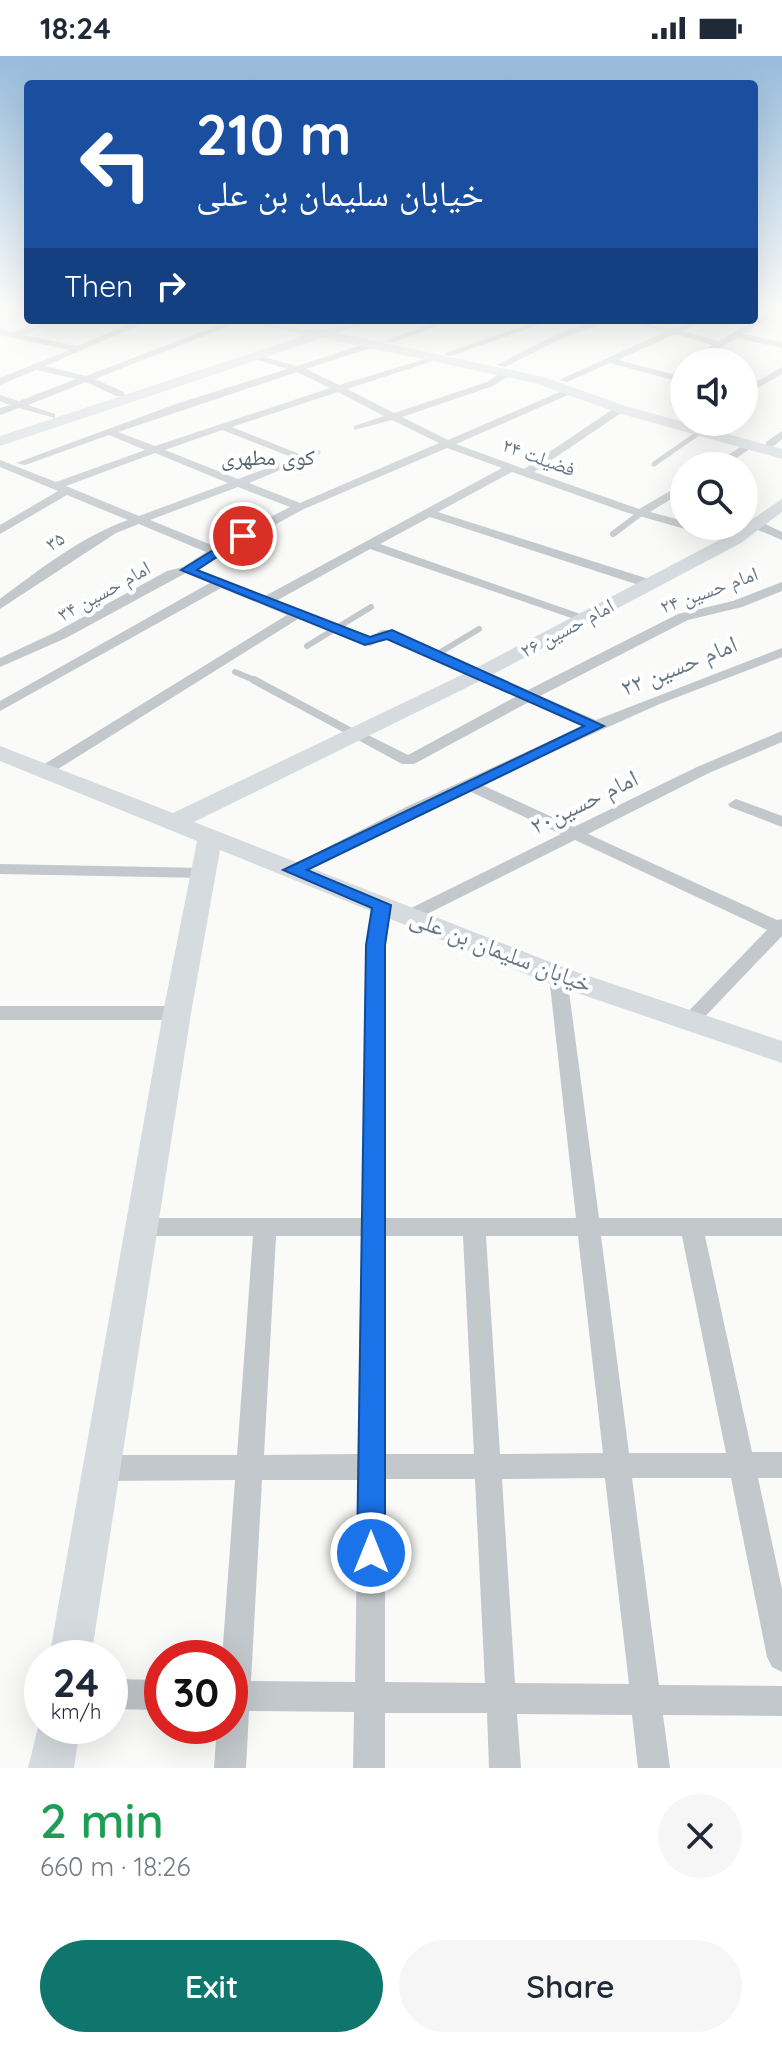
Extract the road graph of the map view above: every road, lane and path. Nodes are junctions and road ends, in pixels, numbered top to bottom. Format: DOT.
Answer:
graph roads {
  1 [pos="64,388"];
  2 [pos="107,388"];
  3 [pos="146,388"];
  4 [pos="150,388"];
  5 [pos="236,388"];
  6 [pos="337,388"];
  7 [pos="348,388"];
  8 [pos="478,388"];
  9 [pos="562,388"];
  10 [pos="574,388"];
  11 [pos="577,388"];
  12 [pos="341,390"];
  13 [pos="120,394"];
  14 [pos="0,398"];
  15 [pos="20,405"];
  16 [pos="620,409"];
  17 [pos="0,412"];
  18 [pos="392,415"];
  19 [pos="51,416"];
  20 [pos="670,417"];
  21 [pos="670,420"];
  22 [pos="223,427"];
  23 [pos="358,428"];
  24 [pos="110,432"];
  25 [pos="0,433"];
  26 [pos="683,436"];
  27 [pos="723,436"];
  28 [pos="741,436"];
  29 [pos="0,441"];
  30 [pos="451,444"];
  31 [pos="779,445"];
  32 [pos="749,446"];
  33 [pos="157,449"];
  34 [pos="318,452"];
  35 [pos="739,452"];
  36 [pos="304,458"];
  37 [pos="654,464"];
  38 [pos="8,466"];
  39 [pos="511,468"];
  40 [pos="525,473"];
  41 [pos="237,482"];
  42 [pos="61,488"];
  43 [pos="670,495"];
  44 [pos="782,504"];
  45 [pos="300,507"];
  46 [pos="429,513"];
  47 [pos="641,513"];
  48 [pos="137,519"];
  49 [pos="670,521"];
  50 [pos="758,522"];
  51 [pos="758,525"];
  52 [pos="0,530"];
  53 [pos="613,534"];
  54 [pos="782,536"];
  55 [pos="733,540"];
  56 [pos="370,545"];
  57 [pos="215,551"];
  58 [pos="187,570"];
  59 [pos="220,583"];
  60 [pos="650,584"];
  61 [pos="782,586"];
  62 [pos="266,601"];
  63 [pos="1,604"];
  64 [pos="371,607"];
  65 [pos="297,614"];
  66 [pos="585,618"];
  67 [pos="332,628"];
  68 [pos="479,629"];
  69 [pos="307,646"];
  70 [pos="782,652"];
  71 [pos="434,656"];
  72 [pos="0,663"];
  73 [pos="235,672"];
  74 [pos="477,675"];
  75 [pos="528,696"];
  76 [pos="0,707"];
  77 [pos="596,726"];
  78 [pos="355,734"];
  79 [pos="782,736"];
  80 [pos="0,753"];
  81 [pos="44,771"];
  82 [pos="467,784"];
  83 [pos="736,804"];
  84 [pos="782,822"];
  85 [pos="172,823"];
  86 [pos="575,834"];
  87 [pos="210,839"];
  88 [pos="0,869"];
  89 [pos="292,870"];
  90 [pos="204,873"];
  91 [pos="382,905"];
  92 [pos="409,916"];
  93 [pos="781,928"];
  94 [pos="558,976"];
  95 [pos="0,1013"];
  96 [pos="177,1013"];
  97 [pos="689,1021"];
  98 [pos="782,1052"];
  99 [pos="141,1227"];
  100 [pos="265,1227"];
  101 [pos="373,1227"];
  102 [pos="474,1227"];
  103 [pos="588,1227"];
  104 [pos="692,1227"];
  105 [pos="782,1227"];
  106 [pos="742,1465"];
  107 [pos="782,1465"];
  108 [pos="487,1466"];
  109 [pos="617,1466"];
  110 [pos="249,1467"];
  111 [pos="371,1467"];
  112 [pos="101,1468"];
  113 [pos="73,1640"];
  114 [pos="236,1640"];
  115 [pos="782,1657"];
  116 [pos="248,1696"];
  117 [pos="370,1697"];
  118 [pos="501,1698"];
  119 [pos="645,1700"];
  120 [pos="782,1701"];
  121 [pos="55,1744"];
  122 [pos="231,1744"];
  123 [pos="51,1768"];
  124 [pos="230,1768"];
  125 [pos="369,1768"];
  126 [pos="505,1768"];
  127 [pos="654,1768"];
  1 -- 15 [label="street"];
  2 -- 13 [label="street"];
  3 -- 13 [label="street"];
  4 -- 29 [label="street"];
  5 -- 24 [label="street"];
  6 -- 12 [label="street, فضیلت ۲۴"];
  7 -- 12 [label="street"];
  8 -- 18 [label="street"];
  9 -- 30 [label="street, امام حسین ۳۴"];
  10 -- 16 [label="street"];
  11 -- 20 [label="street"];
  12 -- 18 [label="street, فضیلت ۲۴"];
  12 -- 22 [label="street"];
  13 -- 19 [label="street"];
  14 -- 15 [label="street"];
  15 -- 17 [label="street"];
  15 -- 19 [label="street"];
  16 -- 21 [label="street"];
  16 -- 40 [label="street"];
  18 -- 23 [label="street"];
  18 -- 30 [label="street, فضیلت ۲۴"];
  19 -- 25 [label="street"];
  22 -- 33 [label="street"];
  22 -- 36 [label="street"];
  24 -- 33 [label="street"];
  24 -- 38 [label="street"];
  26 -- 37 [label="lane"];
  27 -- 32 [label="street"];
  28 -- 31 [label="street"];
  30 -- 39 [label="street, فضیلت ۲۴"];
  30 -- 45 [label="street, امام حسین ۳۴"];
  31 -- 32 [label="street"];
  32 -- 35 [label="street"];
  33 -- 41 [label="street"];
  33 -- 42 [label="street"];
  34 -- 36 [label="lane"];
  36 -- 41 [label="street, ۳۵"];
  38 -- 42 [label="street"];
  39 -- 40 [label="street, فضیلت ۲۴"];
  39 -- 46 [label="street"];
  40 -- 47 [label="street, فضیلت ۲۴"];
  41 -- 45 [label="street"];
  41 -- 48 [label="street, ۳۵"];
  42 -- 48 [label="street"];
  42 -- 52 [label="street"];
  43 -- 47 [label="street"];
  44 -- 50 [label="street, امام حسین ۲۶"];
  45 -- 57 [label="street, امام حسین ۳۴"];
  46 -- 56 [label="street"];
  46 -- 60 [label="street"];
  47 -- 49 [label="street, فضیلت ۲۴"];
  47 -- 53 [label="lane"];
  48 -- 57 [label="street"];
  48 -- 63 [label="street, ۳۵"];
  51 -- 54 [label="street"];
  55 -- 60 [label="street, امام حسین ۲۶"];
  56 -- 62 [label="street"];
  56 -- 66 [label="street"];
  57 -- 58 [label="street, امام حسین ۳۴"];
  58 -- 59 [label="street"];
  58 -- 72 [label="street, امام حسین ۳۴"];
  59 -- 62 [label="street"];
  59 -- 76 [label="street"];
  60 -- 66 [label="street, امام حسین ۲۶"];
  61 -- 75 [label="street, امام حسین ۲۴"];
  62 -- 65 [label="street"];
  64 -- 67 [label="lane"];
  65 -- 67 [label="street"];
  65 -- 81 [label="street"];
  66 -- 74 [label="street, امام حسین ۲۶"];
  67 -- 69 [label="lane"];
  67 -- 71 [label="street"];
  68 -- 71 [label="lane"];
  70 -- 77 [label="street, امام حسین ۲۲"];
  71 -- 74 [label="street"];
  73 -- 78 [label="lane"];
  74 -- 75 [label="street"];
  74 -- 78 [label="street, امام حسین ۲۶"];
  75 -- 77 [label="street"];
  75 -- 78 [label="street, امام حسین ۲۴"];
  77 -- 82 [label="street, امام حسین ۲۲"];
  78 -- 85 [label="street, امام حسین ۲۶"];
  79 -- 86 [label="street, امام حسین۲۰"];
  80 -- 81 [label="street, خیابان سلیمان بن علی"];
  81 -- 85 [label="street, خیابان سلیمان بن علی"];
  82 -- 86 [label="street"];
  82 -- 89 [label="street, امام حسین ۲۲"];
  83 -- 84 [label="street"];
  85 -- 87 [label="street, خیابان سلیمان بن علی"];
  86 -- 92 [label="street, امام حسین۲۰"];
  86 -- 93 [label="street"];
  87 -- 89 [label="street, خیابان سلیمان بن علی"];
  87 -- 90 [label="street"];
  88 -- 90 [label="street"];
  89 -- 91 [label="street, خیابان سلیمان بن علی"];
  90 -- 96 [label="street"];
  91 -- 92 [label="street, خیابان سلیمان بن علی"];
  91 -- 101 [label="street"];
  92 -- 94 [label="street, خیابان سلیمان بن علی"];
  93 -- 97 [label="street"];
  94 -- 97 [label="street, خیابان سلیمان بن علی"];
  94 -- 103 [label="street"];
  95 -- 96 [label="street"];
  96 -- 99 [label="street"];
  97 -- 98 [label="street, خیابان سلیمان بن علی"];
  99 -- 100 [label="street"];
  99 -- 112 [label="street"];
  100 -- 101 [label="street"];
  100 -- 110 [label="street"];
  101 -- 102 [label="street"];
  101 -- 111 [label="street"];
  102 -- 103 [label="street"];
  102 -- 108 [label="street"];
  103 -- 104 [label="street"];
  103 -- 109 [label="street"];
  104 -- 105 [label="street"];
  104 -- 106 [label="street"];
  106 -- 107 [label="street"];
  106 -- 109 [label="street"];
  106 -- 115 [label="street"];
  108 -- 109 [label="street"];
  108 -- 111 [label="street"];
  108 -- 118 [label="street"];
  109 -- 119 [label="street"];
  110 -- 111 [label="street"];
  110 -- 112 [label="street"];
  110 -- 114 [label="street"];
  111 -- 117 [label="street"];
  112 -- 113 [label="street"];
  116 -- 117 [label="street"];
  117 -- 118 [label="street"];
  117 -- 125 [label="street"];
  118 -- 119 [label="street"];
  118 -- 126 [label="street"];
  119 -- 120 [label="street"];
  119 -- 127 [label="street"];
  121 -- 123 [label="street"];
  122 -- 124 [label="street"];
}
